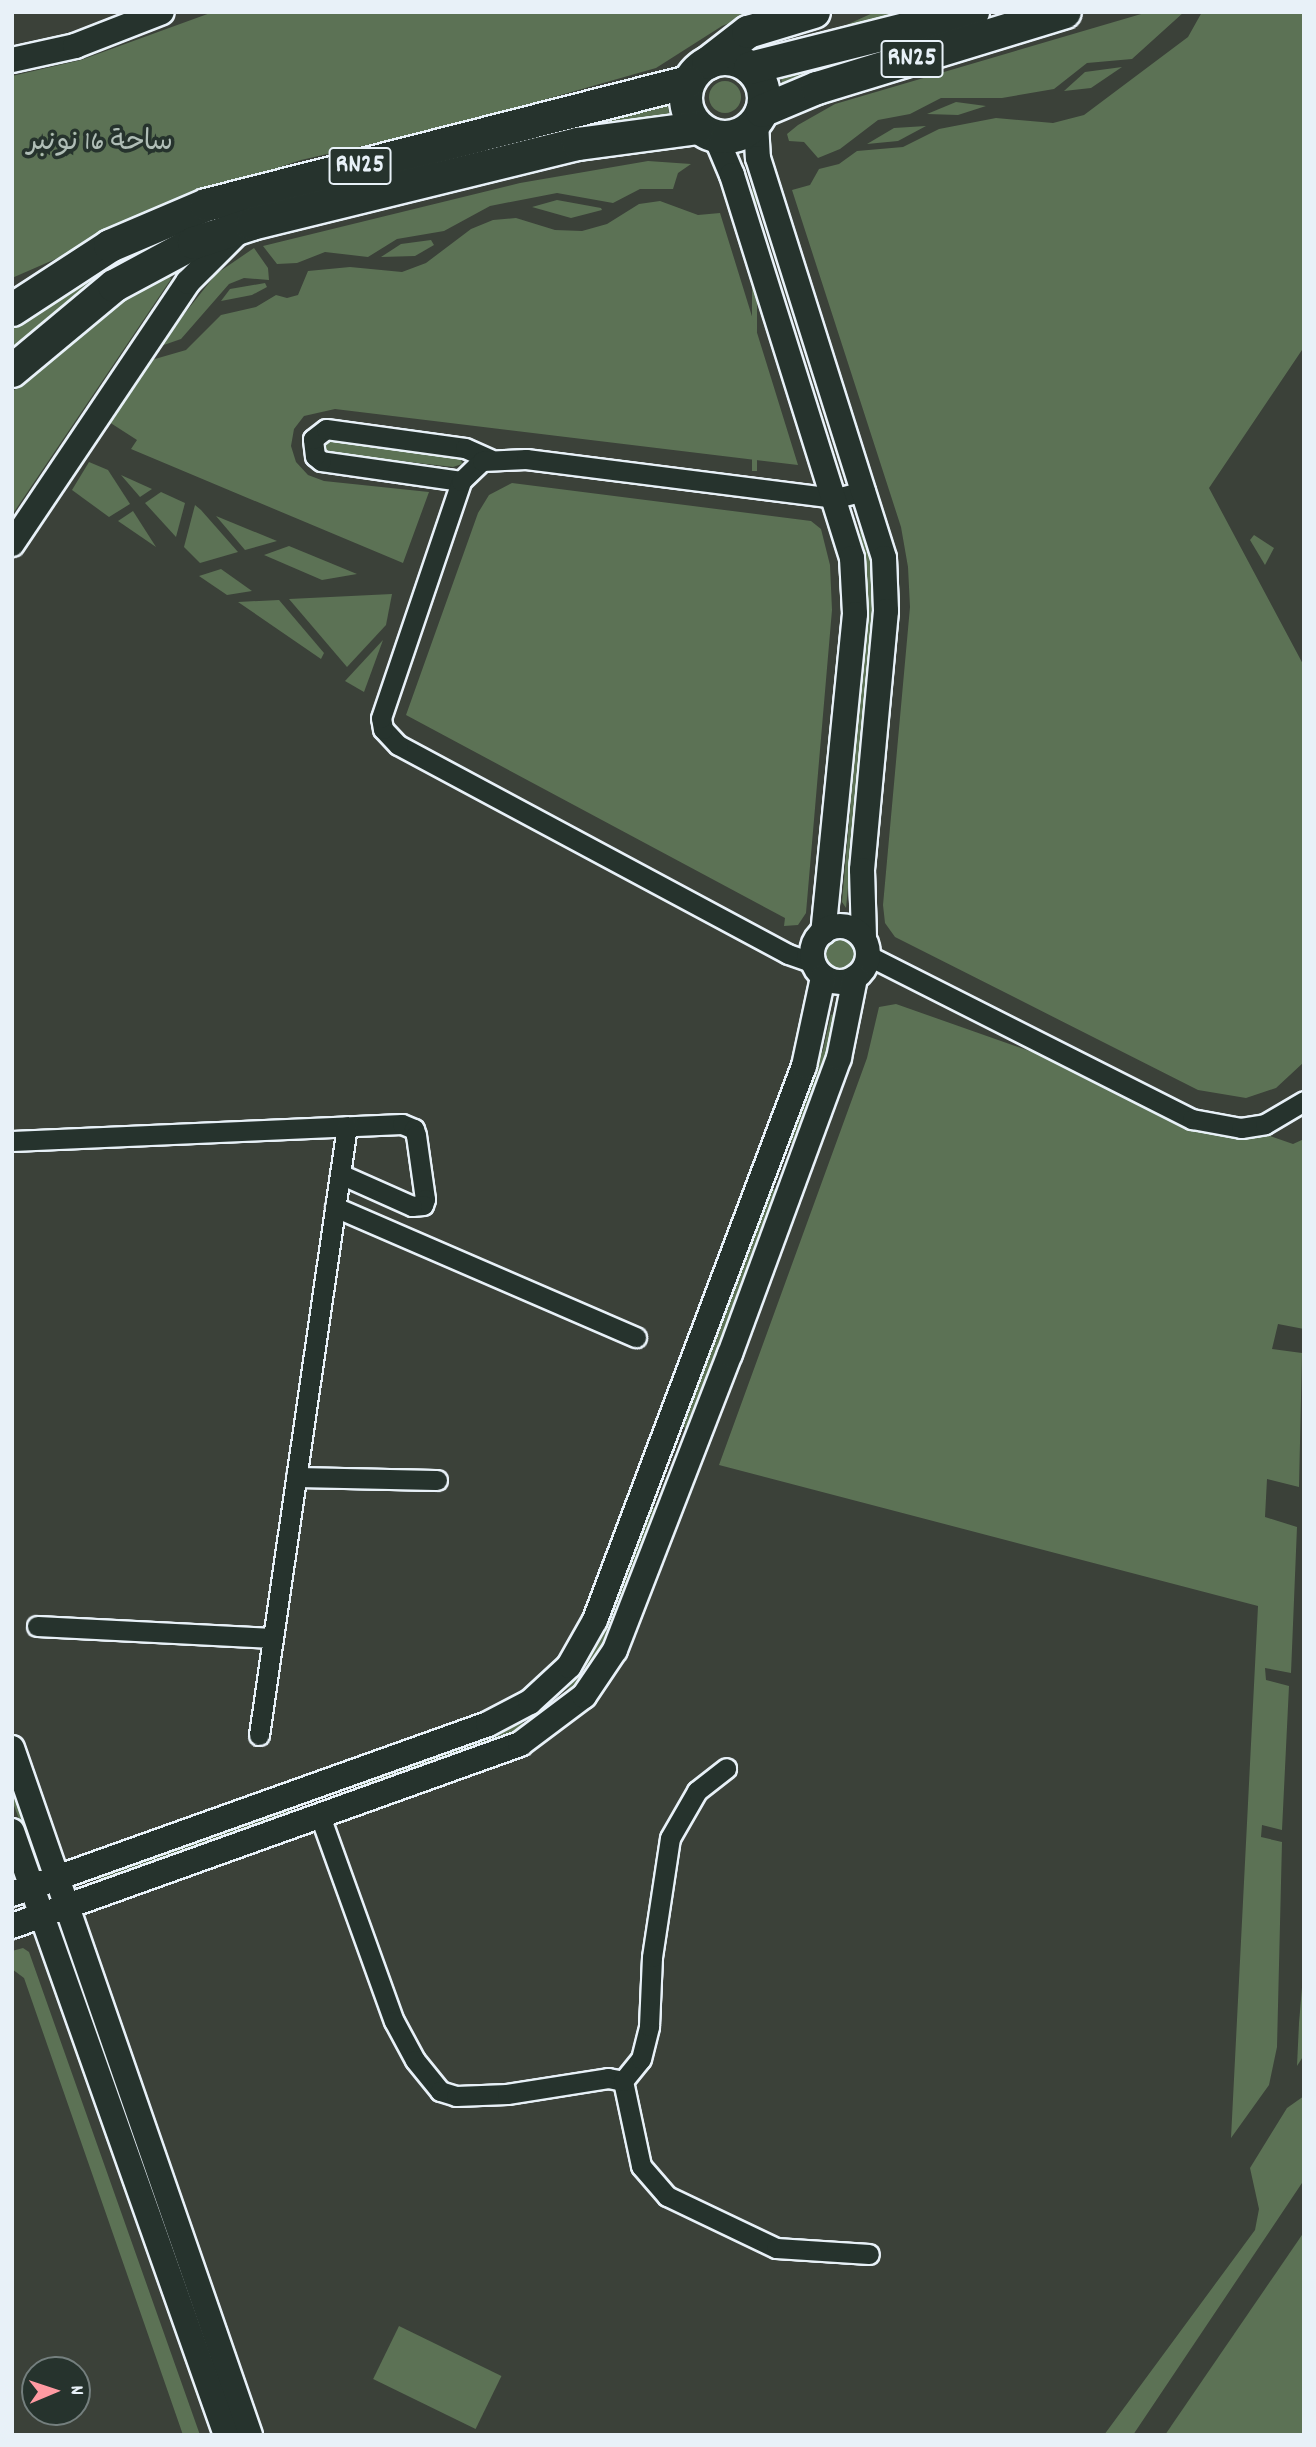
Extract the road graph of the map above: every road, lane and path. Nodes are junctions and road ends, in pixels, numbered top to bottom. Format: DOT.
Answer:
graph roads {
  1 [pos="127,12"];
  2 [pos="162,12"];
  3 [pos="814,12"];
  4 [pos="973,12"];
  5 [pos="1065,12"];
  6 [pos="12,46"];
  7 [pos="12,60"];
  8 [pos="750,68"];
  9 [pos="699,72"];
  10 [pos="759,117"];
  11 [pos="707,132"];
  12 [pos="252,224"];
  13 [pos="47,288"];
  14 [pos="12,296"];
  15 [pos="12,310"];
  16 [pos="12,371"];
  17 [pos="490,459"];
  18 [pos="461,481"];
  19 [pos="865,491"];
  20 [pos="836,498"];
  21 [pos="12,544"];
  22 [pos="823,932"];
  23 [pos="866,947"];
  24 [pos="818,970"];
  25 [pos="855,978"];
  26 [pos="1304,1101"];
  27 [pos="346,1126"];
  28 [pos="12,1141"];
  29 [pos="767,1163"];
  30 [pos="340,1174"];
  31 [pos="796,1174"];
  32 [pos="335,1207"];
  33 [pos="636,1337"];
  34 [pos="654,1463"];
  35 [pos="684,1475"];
  36 [pos="296,1477"];
  37 [pos="437,1480"];
  38 [pos="37,1626"];
  39 [pos="273,1638"];
  40 [pos="530,1702"];
  41 [pos="550,1726"];
  42 [pos="259,1735"];
  43 [pos="12,1748"];
  44 [pos="726,1768"];
  45 [pos="320,1816"];
  46 [pos="12,1831"];
  47 [pos="59,1878"];
  48 [pos="22,1891"];
  49 [pos="68,1906"];
  50 [pos="42,1916"];
  51 [pos="12,1926"];
  52 [pos="624,2081"];
  53 [pos="869,2254"];
  54 [pos="226,2435"];
  55 [pos="250,2435"];
  1 -- 6 [label="street"];
  2 -- 7 [label="street"];
  3 -- 9 [label="highway"];
  4 -- 8 [label="highway, RN25"];
  5 -- 10 [label="highway, RN25"];
  8 -- 9 [label="highway, RN25"];
  8 -- 10 [label="highway"];
  9 -- 11 [label="highway"];
  9 -- 13 [label="highway, RN25"];
  10 -- 11 [label="highway, RN25"];
  10 -- 19 [label="street"];
  11 -- 12 [label="highway, RN25"];
  11 -- 20 [label="street"];
  12 -- 16 [label="highway, RN25"];
  12 -- 21 [label="street"];
  13 -- 14 [label="highway, RN25"];
  13 -- 15 [label="highway, RN25"];
  17 -- 18 [label="street"];
  17 -- 18 [label="street"];
  17 -- 20 [label="street"];
  18 -- 24 [label="street"];
  19 -- 20 [label="street"];
  19 -- 23 [label="street"];
  20 -- 22 [label="street"];
  22 -- 23 [label="street"];
  22 -- 24 [label="street"];
  23 -- 25 [label="street"];
  23 -- 26 [label="street"];
  24 -- 25 [label="street"];
  24 -- 29 [label="street"];
  25 -- 31 [label="street"];
  27 -- 28 [label="street"];
  27 -- 30 [label="street"];
  27 -- 30 [label="street"];
  29 -- 31 [label="street"];
  29 -- 34 [label="street"];
  30 -- 32 [label="street"];
  31 -- 35 [label="street"];
  32 -- 33 [label="street"];
  32 -- 36 [label="street"];
  34 -- 35 [label="street"];
  34 -- 40 [label="street"];
  35 -- 41 [label="street"];
  36 -- 37 [label="street"];
  36 -- 39 [label="street"];
  38 -- 39 [label="street"];
  39 -- 42 [label="street"];
  40 -- 41 [label="street"];
  40 -- 47 [label="street"];
  41 -- 45 [label="street"];
  43 -- 47 [label="street"];
  44 -- 52 [label="street"];
  45 -- 49 [label="street"];
  45 -- 52 [label="street"];
  46 -- 48 [label="street"];
  47 -- 48 [label="street"];
  47 -- 49 [label="street"];
  48 -- 50 [label="street"];
  49 -- 50 [label="street"];
  49 -- 55 [label="street"];
  50 -- 51 [label="street"];
  50 -- 54 [label="street"];
  52 -- 53 [label="street"];
}
